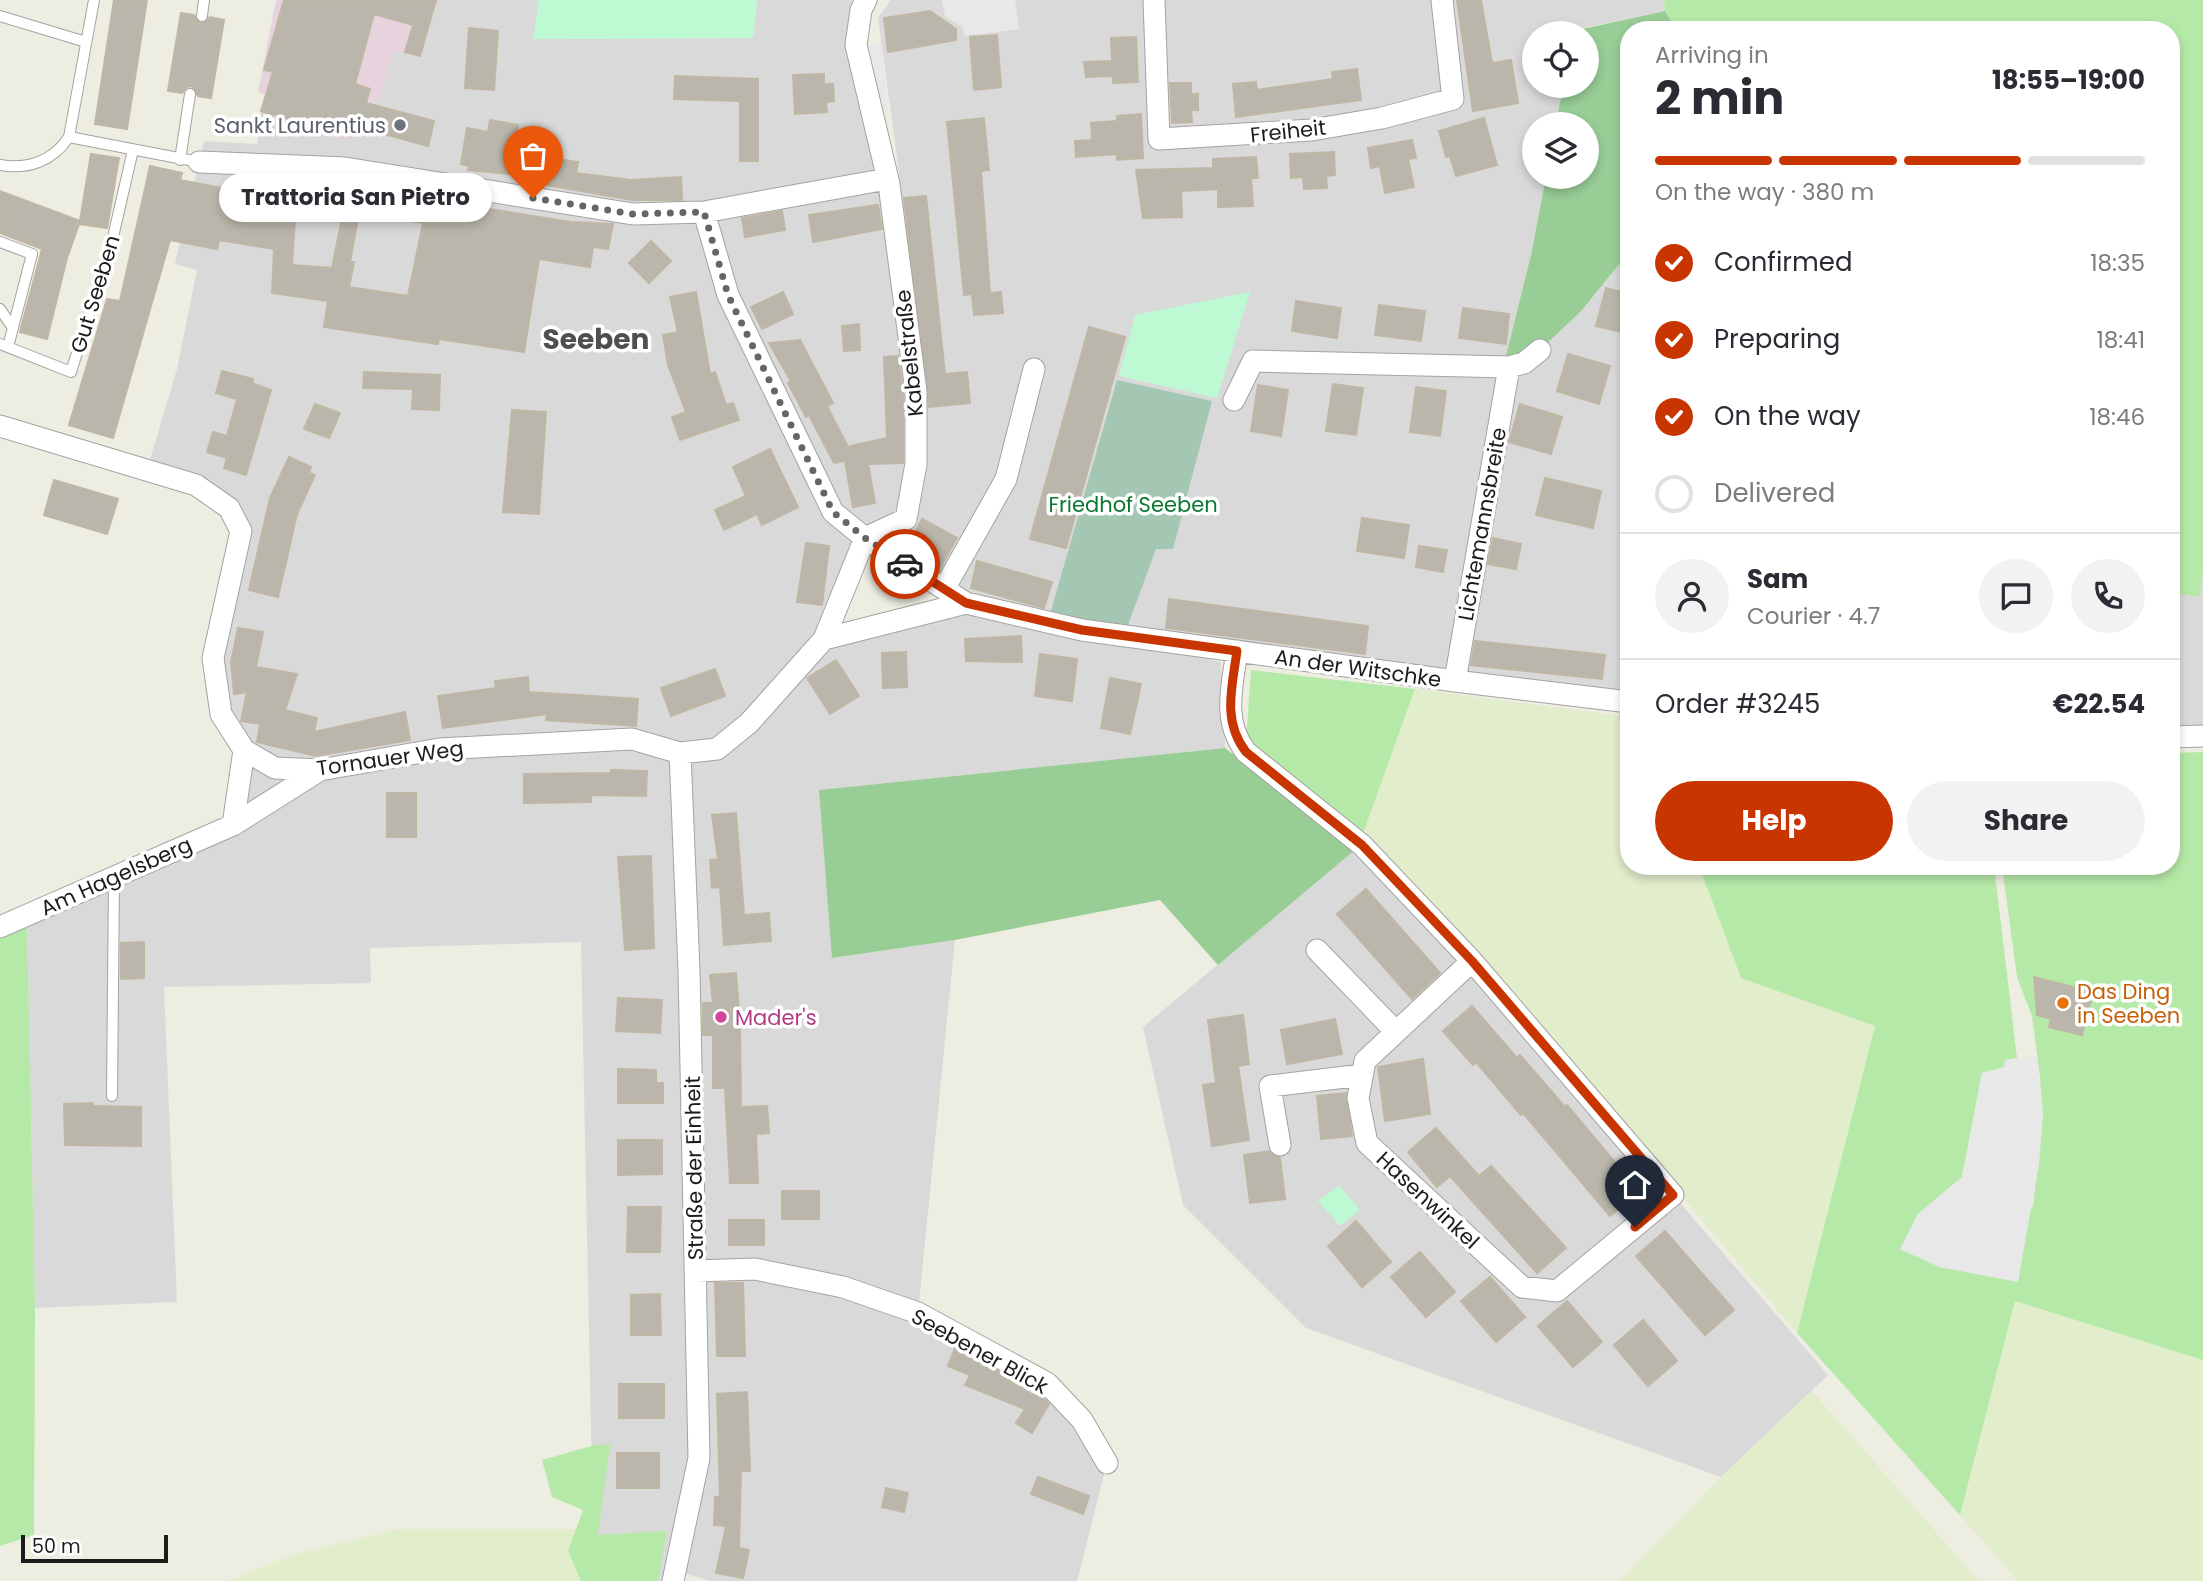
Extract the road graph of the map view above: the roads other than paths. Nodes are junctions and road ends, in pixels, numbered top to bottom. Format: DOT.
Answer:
graph roads {
  1 [pos="94,0"];
  2 [pos="204,0"];
  3 [pos="866,0"];
  4 [pos="1154,0"];
  5 [pos="1442,0"];
  6 [pos="0,16"];
  7 [pos="202,16"];
  8 [pos="86,42"];
  9 [pos="190,94"];
  10 [pos="69,137"];
  11 [pos="133,149"];
  12 [pos="190,161"];
  13 [pos="0,165"];
  14 [pos="888,182"];
  15 [pos="704,212"];
  16 [pos="0,242"];
  17 [pos="0,309"];
  18 [pos="13,328"];
  19 [pos="4,345"];
  20 [pos="1540,350"];
  21 [pos="1509,367"];
  22 [pos="1034,369"];
  23 [pos="1234,400"];
  24 [pos="0,426"];
  25 [pos="865,538"];
  26 [pos="944,589"];
  27 [pos="966,603"];
  28 [pos="824,639"];
  29 [pos="1237,651"];
  30 [pos="1455,681"];
  31 [pos="1620,701"];
  32 [pos="2203,736"];
  33 [pos="2180,737"];
  34 [pos="244,750"];
  35 [pos="680,753"];
  36 [pos="320,770"];
  37 [pos="233,825"];
  38 [pos="114,877"];
  39 [pos="0,927"];
  40 [pos="1317,950"];
  41 [pos="1472,961"];
  42 [pos="1395,1032"];
  43 [pos="1362,1075"];
  44 [pos="113,1096"];
  45 [pos="1280,1144"];
  46 [pos="696,1270"];
  47 [pos="1107,1464"];
  48 [pos="674,1581"];
  1 -- 8 [label="lane"];
  2 -- 7 [label="lane"];
  3 -- 14 [label="street"];
  4 -- 5 [label="street, Freiheit"];
  6 -- 8 [label="lane"];
  8 -- 10 [label="lane"];
  9 -- 12 [label="lane"];
  10 -- 11 [label="lane"];
  10 -- 13 [label="lane"];
  11 -- 12 [label="lane"];
  11 -- 19 [label="lane, Gut Seeben"];
  12 -- 15 [label="street"];
  14 -- 15 [label="street"];
  14 -- 25 [label="street, Kabelstraße"];
  15 -- 25 [label="street"];
  16 -- 18 [label="lane, Gut Seeben"];
  17 -- 18 [label="lane"];
  18 -- 19 [label="lane, Gut Seeben"];
  20 -- 21 [label="street"];
  21 -- 23 [label="street"];
  21 -- 30 [label="street, Lichtemannsbreite"];
  22 -- 26 [label="street"];
  24 -- 34 [label="street, Tornauer Weg"];
  25 -- 26 [label="street"];
  25 -- 28 [label="street"];
  26 -- 27 [label="street"];
  27 -- 28 [label="street"];
  27 -- 29 [label="street, An der Witschke"];
  28 -- 35 [label="street, Tornauer Weg"];
  29 -- 30 [label="street, An der Witschke"];
  29 -- 41 [label="street"];
  30 -- 31 [label="street, An der Witschke"];
  32 -- 33 [label="street"];
  34 -- 36 [label="street, Tornauer Weg"];
  34 -- 37 [label="street"];
  35 -- 36 [label="street, Tornauer Weg"];
  35 -- 46 [label="street, Straße der Einheit"];
  36 -- 37 [label="street, Am Hagelsberg"];
  37 -- 38 [label="street, Am Hagelsberg"];
  38 -- 39 [label="street, Am Hagelsberg"];
  38 -- 44 [label="lane"];
  40 -- 42 [label="street"];
  41 -- 42 [label="street, Hasenwinkel"];
  41 -- 43 [label="street, Hasenwinkel"];
  42 -- 43 [label="street, Hasenwinkel"];
  43 -- 45 [label="street"];
  46 -- 47 [label="street, Seebener Blick"];
  46 -- 48 [label="street, Straße der Einheit"];
}
